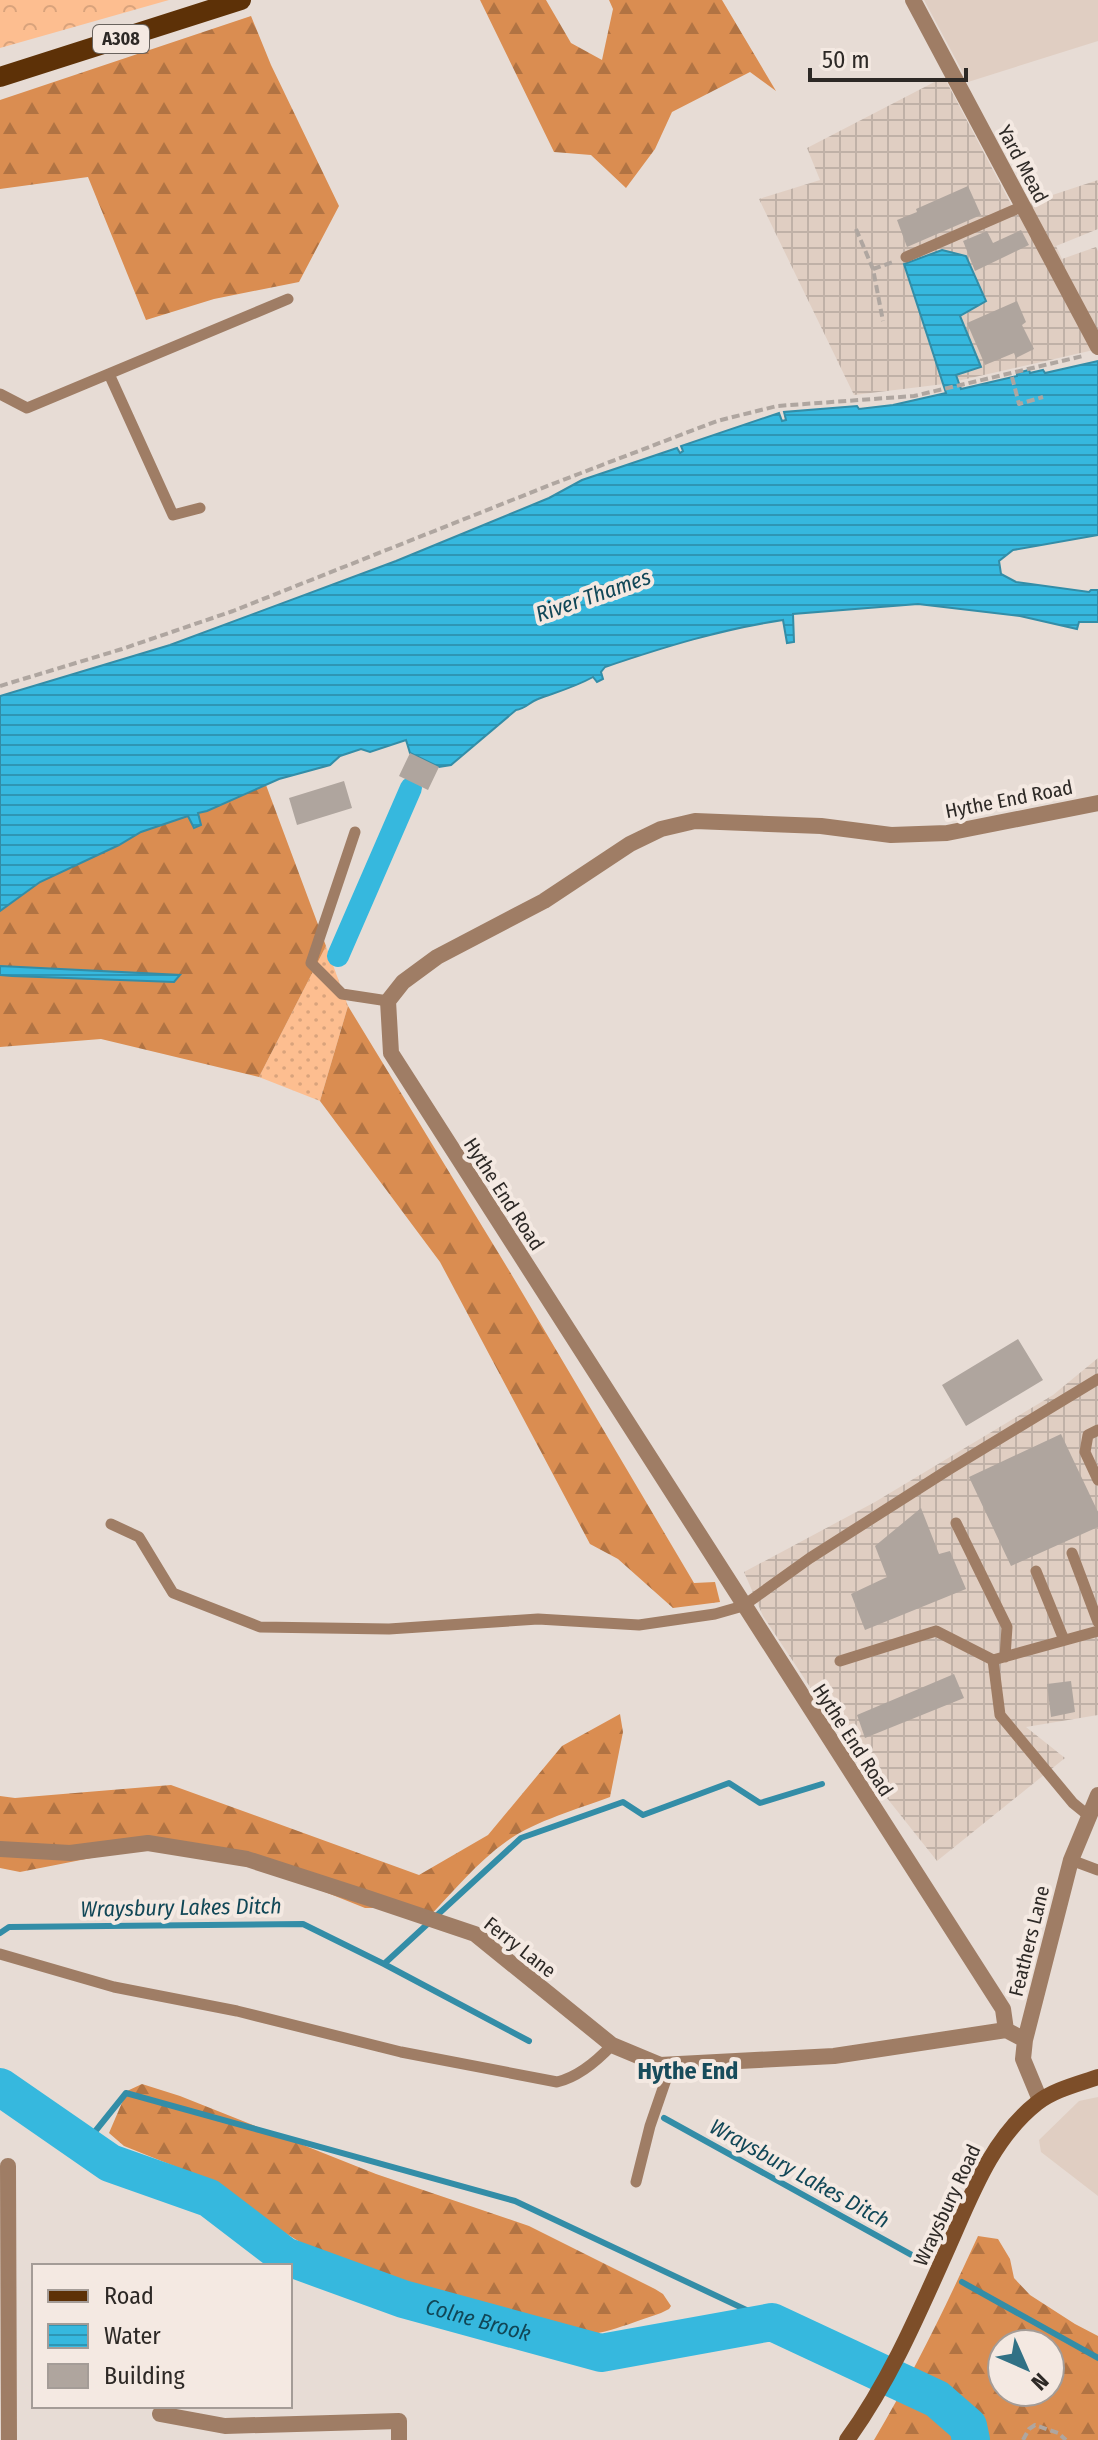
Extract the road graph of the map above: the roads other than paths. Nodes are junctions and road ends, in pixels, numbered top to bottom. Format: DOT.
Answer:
graph roads {
  1 [pos="241,0"];
  2 [pos="913,0"];
  3 [pos="0,77"];
  4 [pos="1023,206"];
  5 [pos="906,257"];
  6 [pos="288,299"];
  7 [pos="1098,347"];
  8 [pos="109,374"];
  9 [pos="0,394"];
  10 [pos="200,508"];
  11 [pos="1098,803"];
  12 [pos="355,832"];
  13 [pos="388,1001"];
  14 [pos="1098,1379"];
  15 [pos="1098,1430"];
  16 [pos="1098,1480"];
  17 [pos="956,1523"];
  18 [pos="111,1524"];
  19 [pos="1072,1553"];
  20 [pos="1036,1571"];
  21 [pos="743,1606"];
  22 [pos="1098,1622"];
  23 [pos="1098,1631"];
  24 [pos="1064,1640"];
  25 [pos="999,1658"];
  26 [pos="840,1661"];
  27 [pos="1098,1795"];
  28 [pos="1089,1816"];
  29 [pos="0,1849"];
  30 [pos="1071,1860"];
  31 [pos="1098,1870"];
  32 [pos="0,1954"];
  33 [pos="1006,2030"];
  34 [pos="1025,2040"];
  35 [pos="612,2045"];
  36 [pos="671,2065"];
  37 [pos="1098,2077"];
  38 [pos="1040,2100"];
  39 [pos="8,2166"];
  40 [pos="636,2182"];
  41 [pos="160,2414"];
  42 [pos="9,2440"];
  43 [pos="399,2440"];
  44 [pos="847,2440"];
  1 -- 3 [label="main road, A308"];
  2 -- 4 [label="street, Yard Mead"];
  4 -- 5 [label="lane"];
  4 -- 7 [label="street, Yard Mead"];
  6 -- 8 [label="lane"];
  8 -- 9 [label="lane"];
  8 -- 10 [label="lane"];
  11 -- 13 [label="street, Hythe End Road"];
  12 -- 13 [label="lane"];
  13 -- 21 [label="street, Hythe End Road"];
  14 -- 21 [label="lane"];
  15 -- 16 [label="lane"];
  17 -- 25 [label="lane"];
  18 -- 21 [label="lane"];
  19 -- 22 [label="lane"];
  20 -- 24 [label="lane"];
  21 -- 33 [label="street, Hythe End Road"];
  23 -- 24 [label="lane"];
  24 -- 25 [label="lane"];
  25 -- 26 [label="lane"];
  25 -- 28 [label="lane"];
  27 -- 28 [label="street, Feathers Lane"];
  28 -- 30 [label="street, Feathers Lane"];
  29 -- 35 [label="street, Ferry Lane"];
  30 -- 31 [label="lane"];
  30 -- 34 [label="street, Feathers Lane"];
  32 -- 35 [label="lane"];
  33 -- 34 [label="street"];
  33 -- 36 [label="street, Ferry Lane"];
  34 -- 38 [label="street, Feathers Lane"];
  35 -- 36 [label="street, Ferry Lane"];
  36 -- 40 [label="lane"];
  37 -- 38 [label="main road"];
  38 -- 44 [label="main road, Wraysbury Road"];
  39 -- 42 [label="street"];
  41 -- 43 [label="street"];
}
